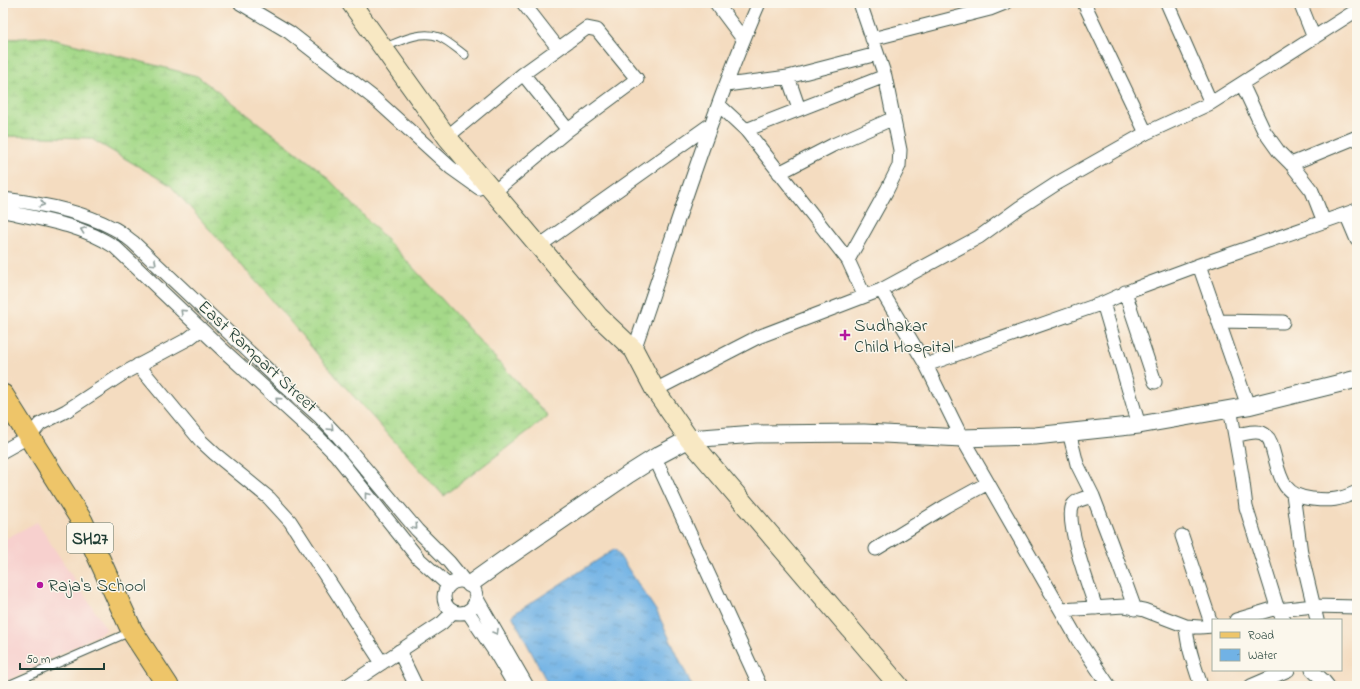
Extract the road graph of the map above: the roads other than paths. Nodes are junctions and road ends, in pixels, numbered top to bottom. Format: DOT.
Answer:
graph roads {
  1 [pos="240,3"];
  2 [pos="351,3"];
  3 [pos="523,3"];
  4 [pos="716,3"];
  5 [pos="759,3"];
  6 [pos="860,3"];
  7 [pos="1005,3"];
  8 [pos="1084,3"];
  9 [pos="1167,3"];
  10 [pos="1300,3"];
  11 [pos="1357,10"];
  12 [pos="1314,38"];
  13 [pos="744,39"];
  14 [pos="872,39"];
  15 [pos="383,48"];
  16 [pos="558,48"];
  17 [pos="877,54"];
  18 [pos="465,55"];
  19 [pos="523,74"];
  20 [pos="885,76"];
  21 [pos="788,77"];
  22 [pos="1242,84"];
  23 [pos="726,86"];
  24 [pos="1211,103"];
  25 [pos="719,106"];
  26 [pos="799,109"];
  27 [pos="894,118"];
  28 [pos="711,124"];
  29 [pos="568,130"];
  30 [pos="746,130"];
  31 [pos="1146,134"];
  32 [pos="447,137"];
  33 [pos="1357,137"];
  34 [pos="1291,164"];
  35 [pos="780,173"];
  36 [pos="490,187"];
  37 [pos="3,199"];
  38 [pos="3,210"];
  39 [pos="1351,212"];
  40 [pos="1324,222"];
  41 [pos="1357,240"];
  42 [pos="539,246"];
  43 [pos="848,260"];
  44 [pos="1199,265"];
  45 [pos="881,290"];
  46 [pos="1125,292"];
  47 [pos="864,295"];
  48 [pos="1103,303"];
  49 [pos="1218,320"];
  50 [pos="1283,322"];
  51 [pos="201,329"];
  52 [pos="634,350"];
  53 [pos="138,365"];
  54 [pos="926,365"];
  55 [pos="1357,379"];
  56 [pos="1155,382"];
  57 [pos="655,390"];
  58 [pos="3,395"];
  59 [pos="1248,406"];
  60 [pos="1230,408"];
  61 [pos="1140,425"];
  62 [pos="1069,432"];
  63 [pos="30,436"];
  64 [pos="1235,436"];
  65 [pos="962,438"];
  66 [pos="689,439"];
  67 [pos="3,451"];
  68 [pos="655,458"];
  69 [pos="988,483"];
  70 [pos="1357,492"];
  71 [pos="1293,494"];
  72 [pos="1092,496"];
  73 [pos="1182,536"];
  74 [pos="876,549"];
  75 [pos="449,586"];
  76 [pos="471,588"];
  77 [pos="1314,606"];
  78 [pos="1357,607"];
  79 [pos="1096,608"];
  80 [pos="1135,609"];
  81 [pos="1061,610"];
  82 [pos="453,612"];
  83 [pos="468,612"];
  84 [pos="1281,615"];
  85 [pos="1239,619"];
  86 [pos="1317,619"];
  87 [pos="1212,623"];
  88 [pos="1186,626"];
  89 [pos="1212,626"];
  90 [pos="132,631"];
  91 [pos="399,651"];
  92 [pos="382,663"];
  93 [pos="1287,671"];
  94 [pos="1313,671"];
  95 [pos="1275,682"];
  96 [pos="6,686"];
  97 [pos="168,686"];
  98 [pos="346,686"];
  99 [pos="416,686"];
  100 [pos="515,686"];
  101 [pos="527,686"];
  102 [pos="760,686"];
  103 [pos="899,686"];
  104 [pos="1109,686"];
  105 [pos="1201,686"];
  106 [pos="1251,686"];
  107 [pos="1328,686"];
  1 -- 36 [label="street"];
  2 -- 15 [label="main road"];
  3 -- 16 [label="street"];
  4 -- 13 [label="street"];
  5 -- 13 [label="street"];
  6 -- 14 [label="street"];
  7 -- 14 [label="street"];
  8 -- 31 [label="street"];
  9 -- 24 [label="street"];
  10 -- 12 [label="street"];
  11 -- 12 [label="street"];
  12 -- 22 [label="street"];
  13 -- 23 [label="street"];
  14 -- 17 [label="street"];
  15 -- 18 [label="lane"];
  15 -- 32 [label="main road"];
  16 -- 19 [label="street"];
  16 -- 29 [label="street"];
  17 -- 20 [label="street"];
  17 -- 21 [label="street"];
  19 -- 29 [label="street"];
  19 -- 32 [label="street"];
  20 -- 26 [label="street"];
  20 -- 27 [label="street"];
  21 -- 23 [label="street"];
  21 -- 26 [label="street"];
  22 -- 24 [label="street"];
  22 -- 34 [label="street"];
  23 -- 25 [label="street"];
  24 -- 31 [label="street"];
  25 -- 28 [label="street"];
  25 -- 30 [label="street"];
  26 -- 30 [label="street"];
  27 -- 35 [label="street"];
  27 -- 43 [label="street"];
  28 -- 42 [label="street"];
  28 -- 52 [label="street"];
  29 -- 36 [label="street"];
  30 -- 35 [label="street"];
  31 -- 45 [label="street"];
  32 -- 36 [label="main road"];
  33 -- 34 [label="street"];
  34 -- 40 [label="street"];
  35 -- 43 [label="street"];
  36 -- 42 [label="main road"];
  37 -- 76 [label="street, one-way"];
  51 -- 38 [label="street, East Rampart Street, one-way"];
  39 -- 40 [label="street"];
  39 -- 41 [label="street"];
  40 -- 44 [label="street"];
  42 -- 52 [label="main road"];
  43 -- 47 [label="street"];
  44 -- 46 [label="street"];
  44 -- 49 [label="street"];
  45 -- 47 [label="street"];
  45 -- 54 [label="street"];
  46 -- 48 [label="street"];
  46 -- 56 [label="street"];
  47 -- 57 [label="street"];
  48 -- 54 [label="street"];
  48 -- 61 [label="street"];
  49 -- 50 [label="street"];
  49 -- 59 [label="street"];
  51 -- 53 [label="street"];
  75 -- 51 [label="street, East Rampart Street, one-way"];
  52 -- 57 [label="main road"];
  53 -- 63 [label="street"];
  53 -- 92 [label="street"];
  54 -- 65 [label="street"];
  55 -- 59 [label="street"];
  57 -- 66 [label="main road"];
  58 -- 63 [label="main road, SH27"];
  59 -- 60 [label="street"];
  60 -- 61 [label="street"];
  60 -- 64 [label="street"];
  61 -- 62 [label="street"];
  62 -- 65 [label="street"];
  62 -- 72 [label="street"];
  63 -- 67 [label="street"];
  63 -- 90 [label="main road, SH27"];
  64 -- 71 [label="street"];
  64 -- 84 [label="street"];
  65 -- 66 [label="street"];
  65 -- 69 [label="street"];
  66 -- 68 [label="street"];
  66 -- 103 [label="main road"];
  68 -- 76 [label="street"];
  68 -- 102 [label="street"];
  69 -- 74 [label="street"];
  69 -- 81 [label="street"];
  70 -- 71 [label="street"];
  71 -- 77 [label="street"];
  72 -- 79 [label="street"];
  72 -- 80 [label="street"];
  73 -- 87 [label="street"];
  75 -- 76 [label="street"];
  75 -- 82 [label="street"];
  76 -- 83 [label="street"];
  76 -- 101 [label="street, one-way"];
  77 -- 78 [label="street"];
  77 -- 84 [label="street"];
  77 -- 86 [label="street"];
  79 -- 80 [label="street"];
  79 -- 81 [label="street"];
  80 -- 88 [label="street"];
  81 -- 104 [label="street"];
  82 -- 83 [label="street"];
  82 -- 91 [label="street"];
  83 -- 100 [label="street"];
  84 -- 85 [label="street"];
  88 -- 89 [label="street"];
  88 -- 105 [label="street"];
  90 -- 96 [label="lane"];
  90 -- 97 [label="main road, SH27"];
  91 -- 92 [label="street"];
  91 -- 99 [label="street"];
  92 -- 98 [label="street"];
  93 -- 95 [label="street"];
  94 -- 107 [label="street"];
  95 -- 106 [label="street"];
}
